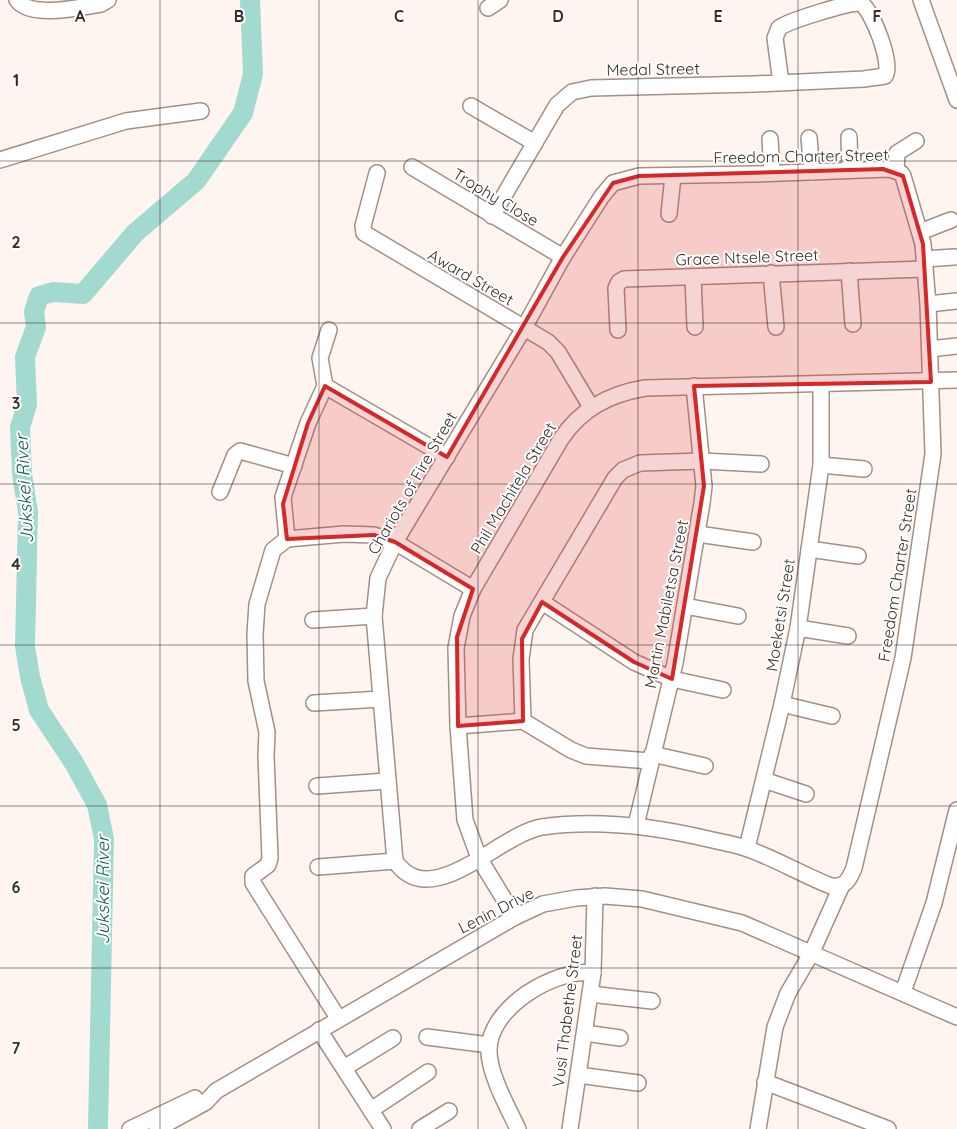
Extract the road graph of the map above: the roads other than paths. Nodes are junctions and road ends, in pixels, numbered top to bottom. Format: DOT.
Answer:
graph roads {
  1 [pos="17,0"];
  2 [pos="108,0"];
  3 [pos="921,0"];
  4 [pos="781,83"];
  5 [pos="957,100"];
  6 [pos="471,106"];
  7 [pos="201,111"];
  8 [pos="849,137"];
  9 [pos="809,138"];
  10 [pos="770,140"];
  11 [pos="916,141"];
  12 [pos="534,143"];
  13 [pos="0,160"];
  14 [pos="412,167"];
  15 [pos="850,170"];
  16 [pos="896,170"];
  17 [pos="812,172"];
  18 [pos="377,173"];
  19 [pos="772,173"];
  20 [pos="673,176"];
  21 [pos="613,183"];
  22 [pos="669,214"];
  23 [pos="492,216"];
  24 [pos="951,220"];
  25 [pos="920,232"];
  26 [pos="563,257"];
  27 [pos="954,257"];
  28 [pos="925,264"];
  29 [pos="849,271"];
  30 [pos="771,273"];
  31 [pos="693,277"];
  32 [pos="957,301"];
  33 [pos="928,304"];
  34 [pos="853,324"];
  35 [pos="695,327"];
  36 [pos="776,327"];
  37 [pos="524,328"];
  38 [pos="329,330"];
  39 [pos="618,330"];
  40 [pos="957,346"];
  41 [pos="930,349"];
  42 [pos="957,380"];
  43 [pos="931,382"];
  44 [pos="821,384"];
  45 [pos="325,386"];
  46 [pos="694,386"];
  47 [pos="591,407"];
  48 [pos="447,457"];
  49 [pos="702,461"];
  50 [pos="761,464"];
  51 [pos="821,465"];
  52 [pos="294,466"];
  53 [pos="864,469"];
  54 [pos="220,492"];
  55 [pos="698,534"];
  56 [pos="287,540"];
  57 [pos="395,542"];
  58 [pos="753,542"];
  59 [pos="809,549"];
  60 [pos="858,556"];
  61 [pos="473,589"];
  62 [pos="542,602"];
  63 [pos="685,606"];
  64 [pos="374,616"];
  65 [pos="738,616"];
  66 [pos="313,620"];
  67 [pos="798,628"];
  68 [pos="848,636"];
  69 [pos="672,679"];
  70 [pos="723,690"];
  71 [pos="380,699"];
  72 [pos="314,703"];
  73 [pos="782,704"];
  74 [pos="832,716"];
  75 [pos="523,721"];
  76 [pos="458,726"];
  77 [pos="651,758"];
  78 [pos="705,766"];
  79 [pos="387,780"];
  80 [pos="764,780"];
  81 [pos="317,786"];
  82 [pos="806,794"];
  83 [pos="957,810"];
  84 [pos="636,825"];
  85 [pos="747,848"];
  86 [pos="479,858"];
  87 [pos="395,861"];
  88 [pos="318,867"];
  89 [pos="841,887"];
  90 [pos="595,896"];
  91 [pos="515,917"];
  92 [pos="812,954"];
  93 [pos="593,973"];
  94 [pos="903,992"];
  95 [pos="590,994"];
  96 [pos="652,1001"];
  97 [pos="957,1017"];
  98 [pos="338,1018"];
  99 [pos="319,1030"];
  100 [pos="585,1033"];
  101 [pos="428,1037"];
  102 [pos="393,1038"];
  103 [pos="620,1038"];
  104 [pos="489,1044"];
  105 [pos="344,1068"];
  106 [pos="428,1072"];
  107 [pos="578,1075"];
  108 [pos="765,1082"];
  109 [pos="638,1083"];
  110 [pos="371,1110"];
  111 [pos="449,1111"];
  112 [pos="165,1123"];
  113 [pos="134,1127"];
  114 [pos="384,1129"];
  115 [pos="420,1129"];
  116 [pos="518,1129"];
  117 [pos="570,1129"];
  118 [pos="758,1129"];
  119 [pos="888,1129"];
  1 -- 2 [label="street"];
  3 -- 5 [label="street"];
  4 -- 4 [label="street, Medal Street"];
  4 -- 12 [label="street, Medal Street"];
  6 -- 12 [label="street"];
  7 -- 13 [label="street"];
  8 -- 15 [label="street"];
  9 -- 17 [label="street"];
  10 -- 19 [label="street"];
  11 -- 16 [label="street"];
  12 -- 23 [label="street, Medal Street"];
  14 -- 23 [label="street, Trophy Close"];
  15 -- 16 [label="street, Freedom Charter Street"];
  15 -- 17 [label="street, Freedom Charter Street"];
  16 -- 25 [label="street, Freedom Charter Street"];
  17 -- 19 [label="street, Freedom Charter Street"];
  18 -- 37 [label="street, Award Street"];
  19 -- 20 [label="street, Freedom Charter Street"];
  20 -- 21 [label="street, Freedom Charter Street"];
  20 -- 22 [label="street"];
  21 -- 26 [label="street, Chariots of Fire Street"];
  23 -- 26 [label="street, Trophy Close"];
  24 -- 25 [label="street"];
  25 -- 28 [label="street, Freedom Charter Street"];
  26 -- 37 [label="street, Chariots of Fire Street"];
  27 -- 28 [label="street, Grace Ntsele Street"];
  28 -- 29 [label="street, Grace Ntsele Street"];
  28 -- 33 [label="street, Freedom Charter Street"];
  29 -- 30 [label="street, Grace Ntsele Street"];
  29 -- 34 [label="street"];
  30 -- 31 [label="street, Grace Ntsele Street"];
  30 -- 36 [label="street"];
  31 -- 35 [label="street"];
  31 -- 39 [label="street, Grace Ntsele Street"];
  32 -- 33 [label="street"];
  33 -- 41 [label="street, Freedom Charter Street"];
  37 -- 47 [label="street, Award Street"];
  37 -- 48 [label="street, Chariots of Fire Street"];
  38 -- 45 [label="street"];
  40 -- 41 [label="street"];
  41 -- 43 [label="street, Freedom Charter Street"];
  42 -- 43 [label="street, Phil Machitela Street"];
  43 -- 44 [label="street, Phil Machitela Street"];
  43 -- 89 [label="street, Freedom Charter Street"];
  44 -- 46 [label="street, Phil Machitela Street"];
  44 -- 51 [label="street, Moeketsi Street"];
  45 -- 48 [label="street"];
  45 -- 52 [label="street"];
  46 -- 47 [label="street, Phil Machitela Street"];
  46 -- 49 [label="street, Martin Mabiletsa Street"];
  47 -- 61 [label="street, Phil Machitela Street"];
  48 -- 57 [label="street, Chariots of Fire Street"];
  49 -- 50 [label="street"];
  49 -- 55 [label="street, Martin Mabiletsa Street"];
  49 -- 62 [label="street"];
  51 -- 53 [label="street"];
  51 -- 59 [label="street, Moeketsi Street"];
  52 -- 54 [label="street"];
  52 -- 56 [label="street"];
  55 -- 58 [label="street"];
  55 -- 63 [label="street, Martin Mabiletsa Street"];
  56 -- 57 [label="street"];
  56 -- 98 [label="street"];
  57 -- 61 [label="street"];
  57 -- 64 [label="street, Chariots of Fire Street"];
  59 -- 60 [label="street"];
  59 -- 67 [label="street, Moeketsi Street"];
  61 -- 76 [label="street, Phil Machitela Street"];
  62 -- 69 [label="street"];
  62 -- 75 [label="street"];
  63 -- 65 [label="street"];
  63 -- 69 [label="street, Martin Mabiletsa Street"];
  64 -- 66 [label="street"];
  64 -- 71 [label="street, Chariots of Fire Street"];
  67 -- 68 [label="street"];
  67 -- 73 [label="street, Moeketsi Street"];
  69 -- 70 [label="street"];
  69 -- 77 [label="street, Martin Mabiletsa Street"];
  71 -- 72 [label="street"];
  71 -- 79 [label="street, Chariots of Fire Street"];
  73 -- 74 [label="street"];
  73 -- 80 [label="street, Moeketsi Street"];
  75 -- 76 [label="street"];
  75 -- 77 [label="street"];
  76 -- 86 [label="street, Phil Machitela Street"];
  77 -- 78 [label="street"];
  77 -- 84 [label="street, Martin Mabiletsa Street"];
  79 -- 81 [label="street"];
  79 -- 87 [label="street, Chariots of Fire Street"];
  80 -- 82 [label="street"];
  80 -- 85 [label="street, Moeketsi Street"];
  83 -- 94 [label="street"];
  84 -- 85 [label="street"];
  84 -- 86 [label="street"];
  85 -- 89 [label="street"];
  86 -- 87 [label="street"];
  86 -- 91 [label="street, Phil Machitela Street"];
  87 -- 88 [label="street"];
  89 -- 92 [label="street, Freedom Charter Street"];
  90 -- 91 [label="street, Lenin Drive"];
  90 -- 92 [label="street, Lenin Drive"];
  90 -- 93 [label="street, Vusi Thabethe Street"];
  91 -- 98 [label="street, Lenin Drive"];
  92 -- 94 [label="street, Lenin Drive"];
  92 -- 108 [label="street, Freedom Charter Street"];
  93 -- 95 [label="street, Vusi Thabethe Street"];
  93 -- 104 [label="street"];
  94 -- 97 [label="street, Lenin Drive"];
  95 -- 96 [label="street"];
  95 -- 100 [label="street, Vusi Thabethe Street"];
  98 -- 99 [label="street, Lenin Drive"];
  99 -- 105 [label="street"];
  99 -- 112 [label="street, Lenin Drive"];
  100 -- 103 [label="street"];
  100 -- 107 [label="street, Vusi Thabethe Street"];
  101 -- 104 [label="street"];
  102 -- 105 [label="street"];
  104 -- 116 [label="street"];
  105 -- 110 [label="street"];
  106 -- 110 [label="street"];
  107 -- 109 [label="street"];
  107 -- 117 [label="street, Vusi Thabethe Street"];
  108 -- 118 [label="street, Freedom Charter Street"];
  108 -- 119 [label="street"];
  110 -- 114 [label="street"];
  111 -- 115 [label="street"];
  112 -- 113 [label="street, Lenin Drive"];
}
